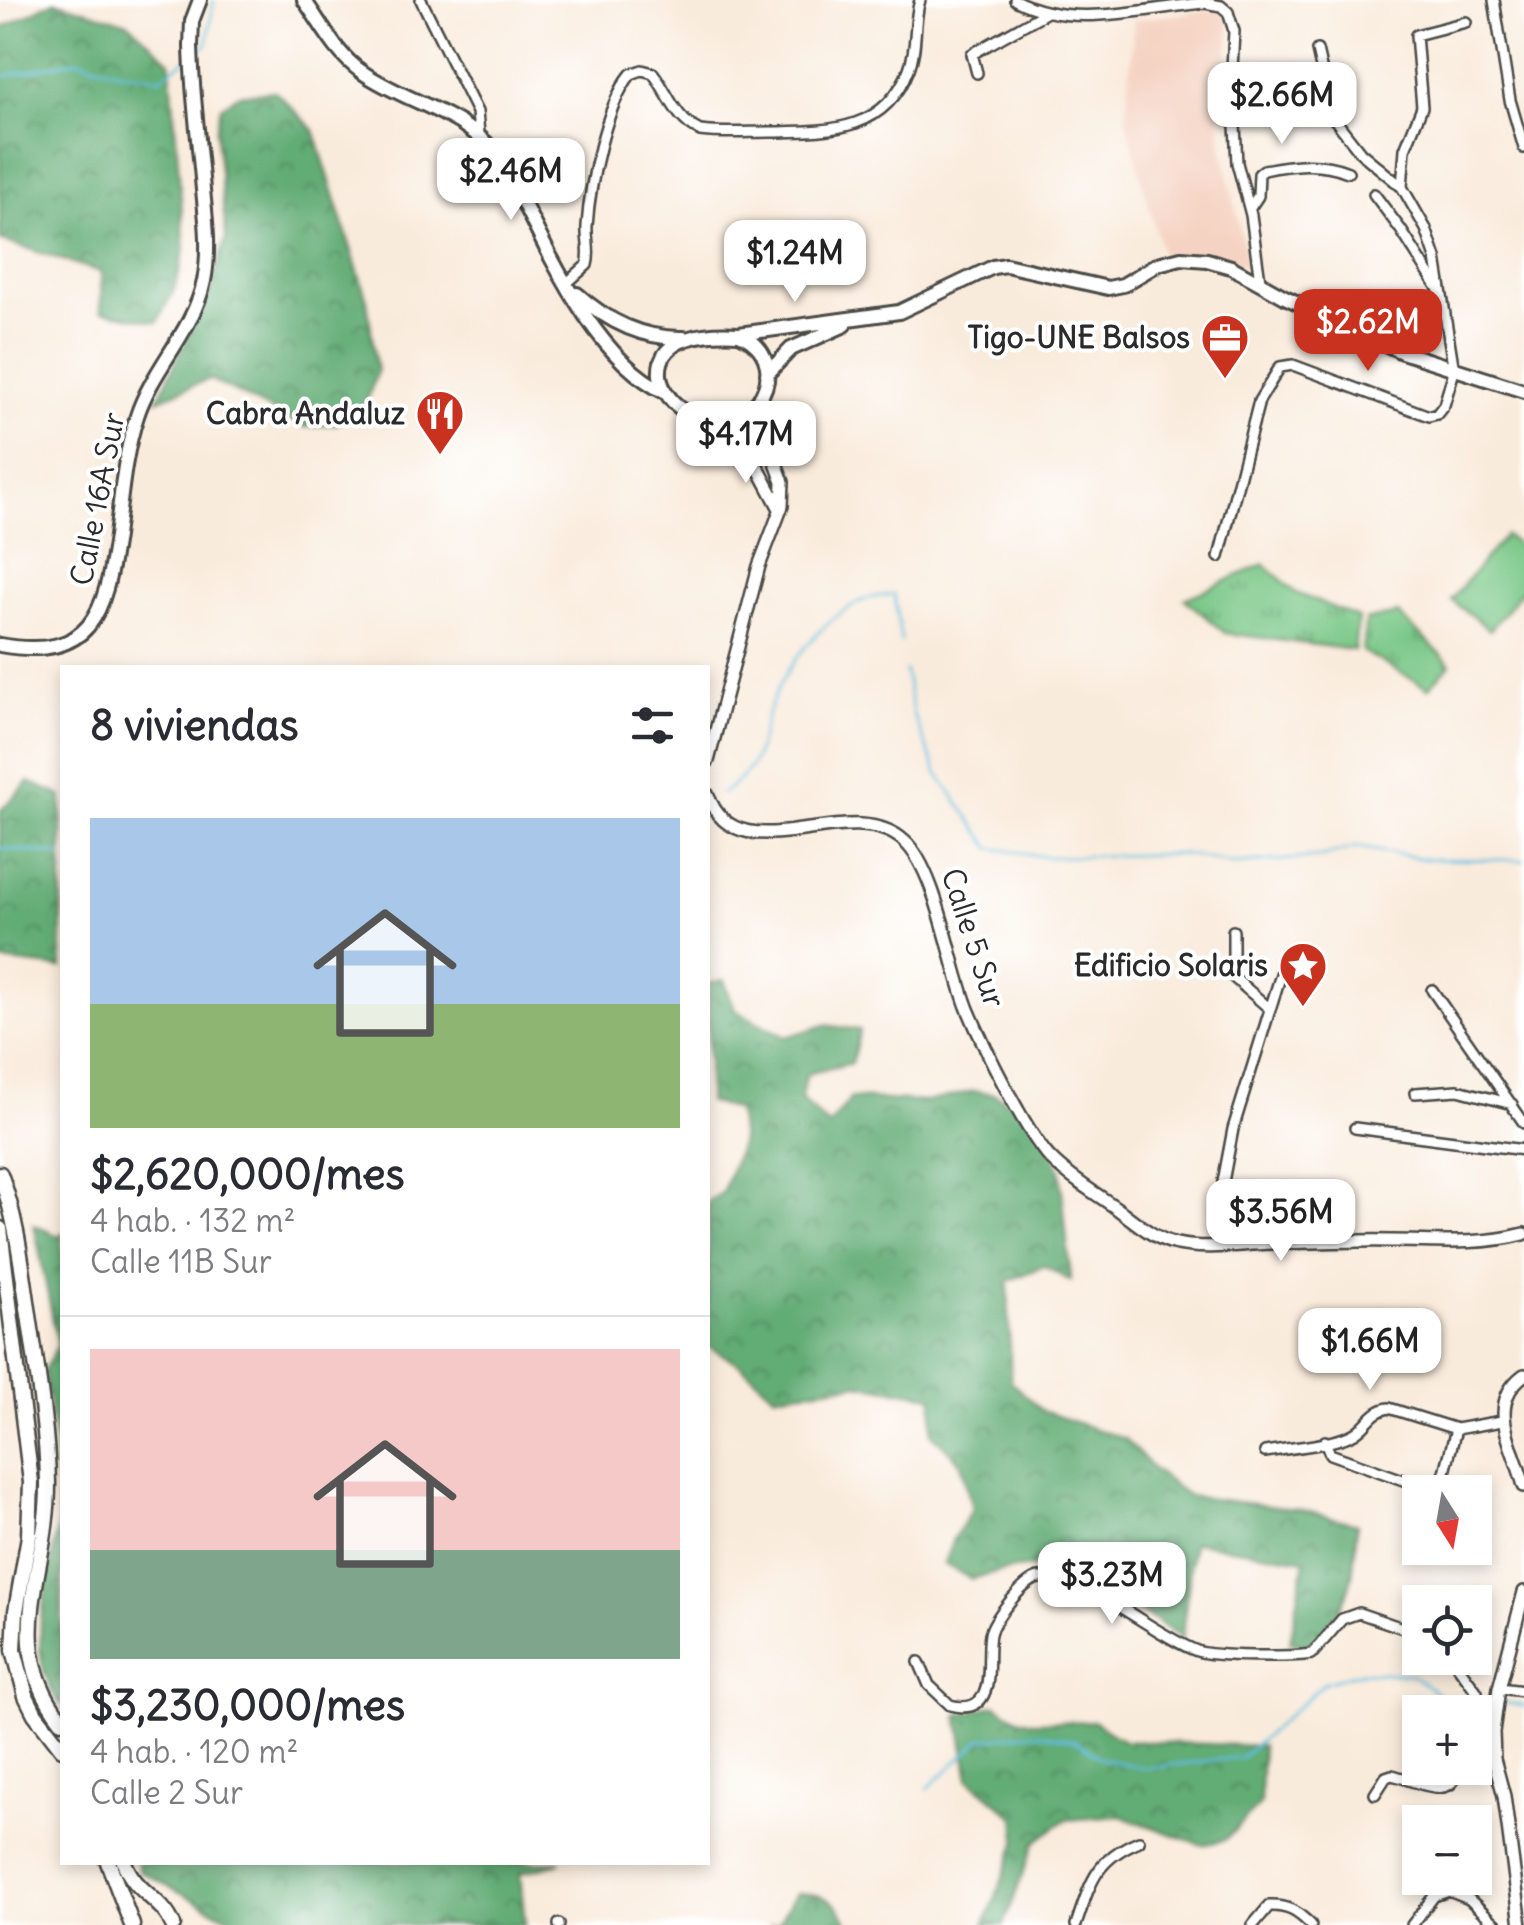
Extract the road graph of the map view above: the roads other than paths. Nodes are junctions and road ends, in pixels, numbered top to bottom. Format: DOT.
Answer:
graph roads {
  1 [pos="200,0"];
  2 [pos="304,0"];
  3 [pos="421,0"];
  4 [pos="920,0"];
  5 [pos="1015,0"];
  6 [pos="1494,0"];
  7 [pos="1128,6"];
  8 [pos="1047,12"];
  9 [pos="1466,22"];
  10 [pos="1317,50"];
  11 [pos="977,73"];
  12 [pos="479,134"];
  13 [pos="1524,148"];
  14 [pos="1348,172"];
  15 [pos="1402,188"];
  16 [pos="1374,194"];
  17 [pos="1250,208"];
  18 [pos="1260,281"];
  19 [pos="569,286"];
  20 [pos="1439,290"];
  21 [pos="857,320"];
  22 [pos="738,334"];
  23 [pos="691,338"];
  24 [pos="1454,371"];
  25 [pos="767,374"];
  26 [pos="1524,391"];
  27 [pos="666,392"];
  28 [pos="760,400"];
  29 [pos="701,420"];
  30 [pos="780,511"];
  31 [pos="1219,557"];
  32 [pos="0,645"];
  33 [pos="710,753"];
  34 [pos="710,799"];
  35 [pos="1233,931"];
  36 [pos="1286,958"];
  37 [pos="1432,990"];
  38 [pos="1270,1008"];
  39 [pos="1415,1093"];
  40 [pos="1512,1104"];
  41 [pos="1524,1123"];
  42 [pos="1355,1128"];
  43 [pos="1524,1150"];
  44 [pos="0,1174"];
  45 [pos="0,1229"];
  46 [pos="1524,1234"];
  47 [pos="1252,1244"];
  48 [pos="1524,1375"];
  49 [pos="1502,1420"];
  50 [pos="1456,1430"];
  51 [pos="1326,1441"];
  52 [pos="1265,1452"];
  53 [pos="1443,1475"];
  54 [pos="1402,1479"];
  55 [pos="1524,1486"];
  56 [pos="1524,1592"];
  57 [pos="1402,1628"];
  58 [pos="919,1662"];
  59 [pos="1499,1688"];
  60 [pos="1524,1691"];
  61 [pos="60,1718"];
  62 [pos="60,1745"];
  63 [pos="1492,1757"];
  64 [pos="1494,1759"];
  65 [pos="1402,1778"];
  66 [pos="1423,1785"];
  67 [pos="1450,1785"];
  68 [pos="1375,1794"];
  69 [pos="1138,1841"];
  70 [pos="109,1865"];
  71 [pos="126,1865"];
  72 [pos="132,1925"];
  73 [pos="173,1925"];
  74 [pos="1076,1925"];
  75 [pos="1253,1925"];
  76 [pos="1311,1925"];
  77 [pos="1412,1925"];
  78 [pos="1497,1925"];
  79 [pos="1521,1925"];
  1 -- 32 [label="main road, Calle 16A Sur"];
  2 -- 12 [label="main road"];
  3 -- 12 [label="street"];
  4 -- 19 [label="street"];
  5 -- 8 [label="street"];
  6 -- 13 [label="street"];
  7 -- 8 [label="street"];
  7 -- 17 [label="street"];
  8 -- 11 [label="street"];
  9 -- 15 [label="street"];
  10 -- 15 [label="street"];
  12 -- 19 [label="main road"];
  14 -- 17 [label="street"];
  15 -- 20 [label="street"];
  16 -- 20 [label="street"];
  17 -- 18 [label="street"];
  18 -- 21 [label="main road"];
  18 -- 24 [label="main road"];
  19 -- 23 [label="main road"];
  19 -- 27 [label="main road"];
  20 -- 24 [label="street"];
  21 -- 22 [label="main road"];
  21 -- 25 [label="main road"];
  22 -- 23 [label="main road"];
  22 -- 25 [label="main road"];
  23 -- 27 [label="main road"];
  24 -- 26 [label="main road"];
  24 -- 31 [label="street"];
  25 -- 28 [label="main road"];
  27 -- 29 [label="main road"];
  28 -- 29 [label="main road"];
  28 -- 30 [label="street"];
  29 -- 30 [label="street"];
  30 -- 33 [label="street"];
  34 -- 47 [label="street, Calle 5 Sur"];
  35 -- 38 [label="street"];
  36 -- 38 [label="street"];
  37 -- 40 [label="street"];
  38 -- 47 [label="street"];
  39 -- 40 [label="street"];
  40 -- 41 [label="street"];
  42 -- 43 [label="street"];
  44 -- 61 [label="main road"];
  45 -- 62 [label="main road"];
  46 -- 47 [label="street, Calle 5 Sur"];
  48 -- 49 [label="street"];
  49 -- 50 [label="street"];
  49 -- 55 [label="street"];
  50 -- 51 [label="street"];
  50 -- 53 [label="street"];
  51 -- 52 [label="street"];
  51 -- 54 [label="street"];
  56 -- 59 [label="street"];
  57 -- 58 [label="street"];
  59 -- 60 [label="street"];
  59 -- 64 [label="street"];
  63 -- 64 [label="street"];
  64 -- 79 [label="street"];
  65 -- 68 [label="street"];
  66 -- 67 [label="street"];
  69 -- 74 [label="street"];
  70 -- 72 [label="main road"];
  71 -- 73 [label="main road"];
  75 -- 76 [label="street"];
  77 -- 78 [label="street"];
}
